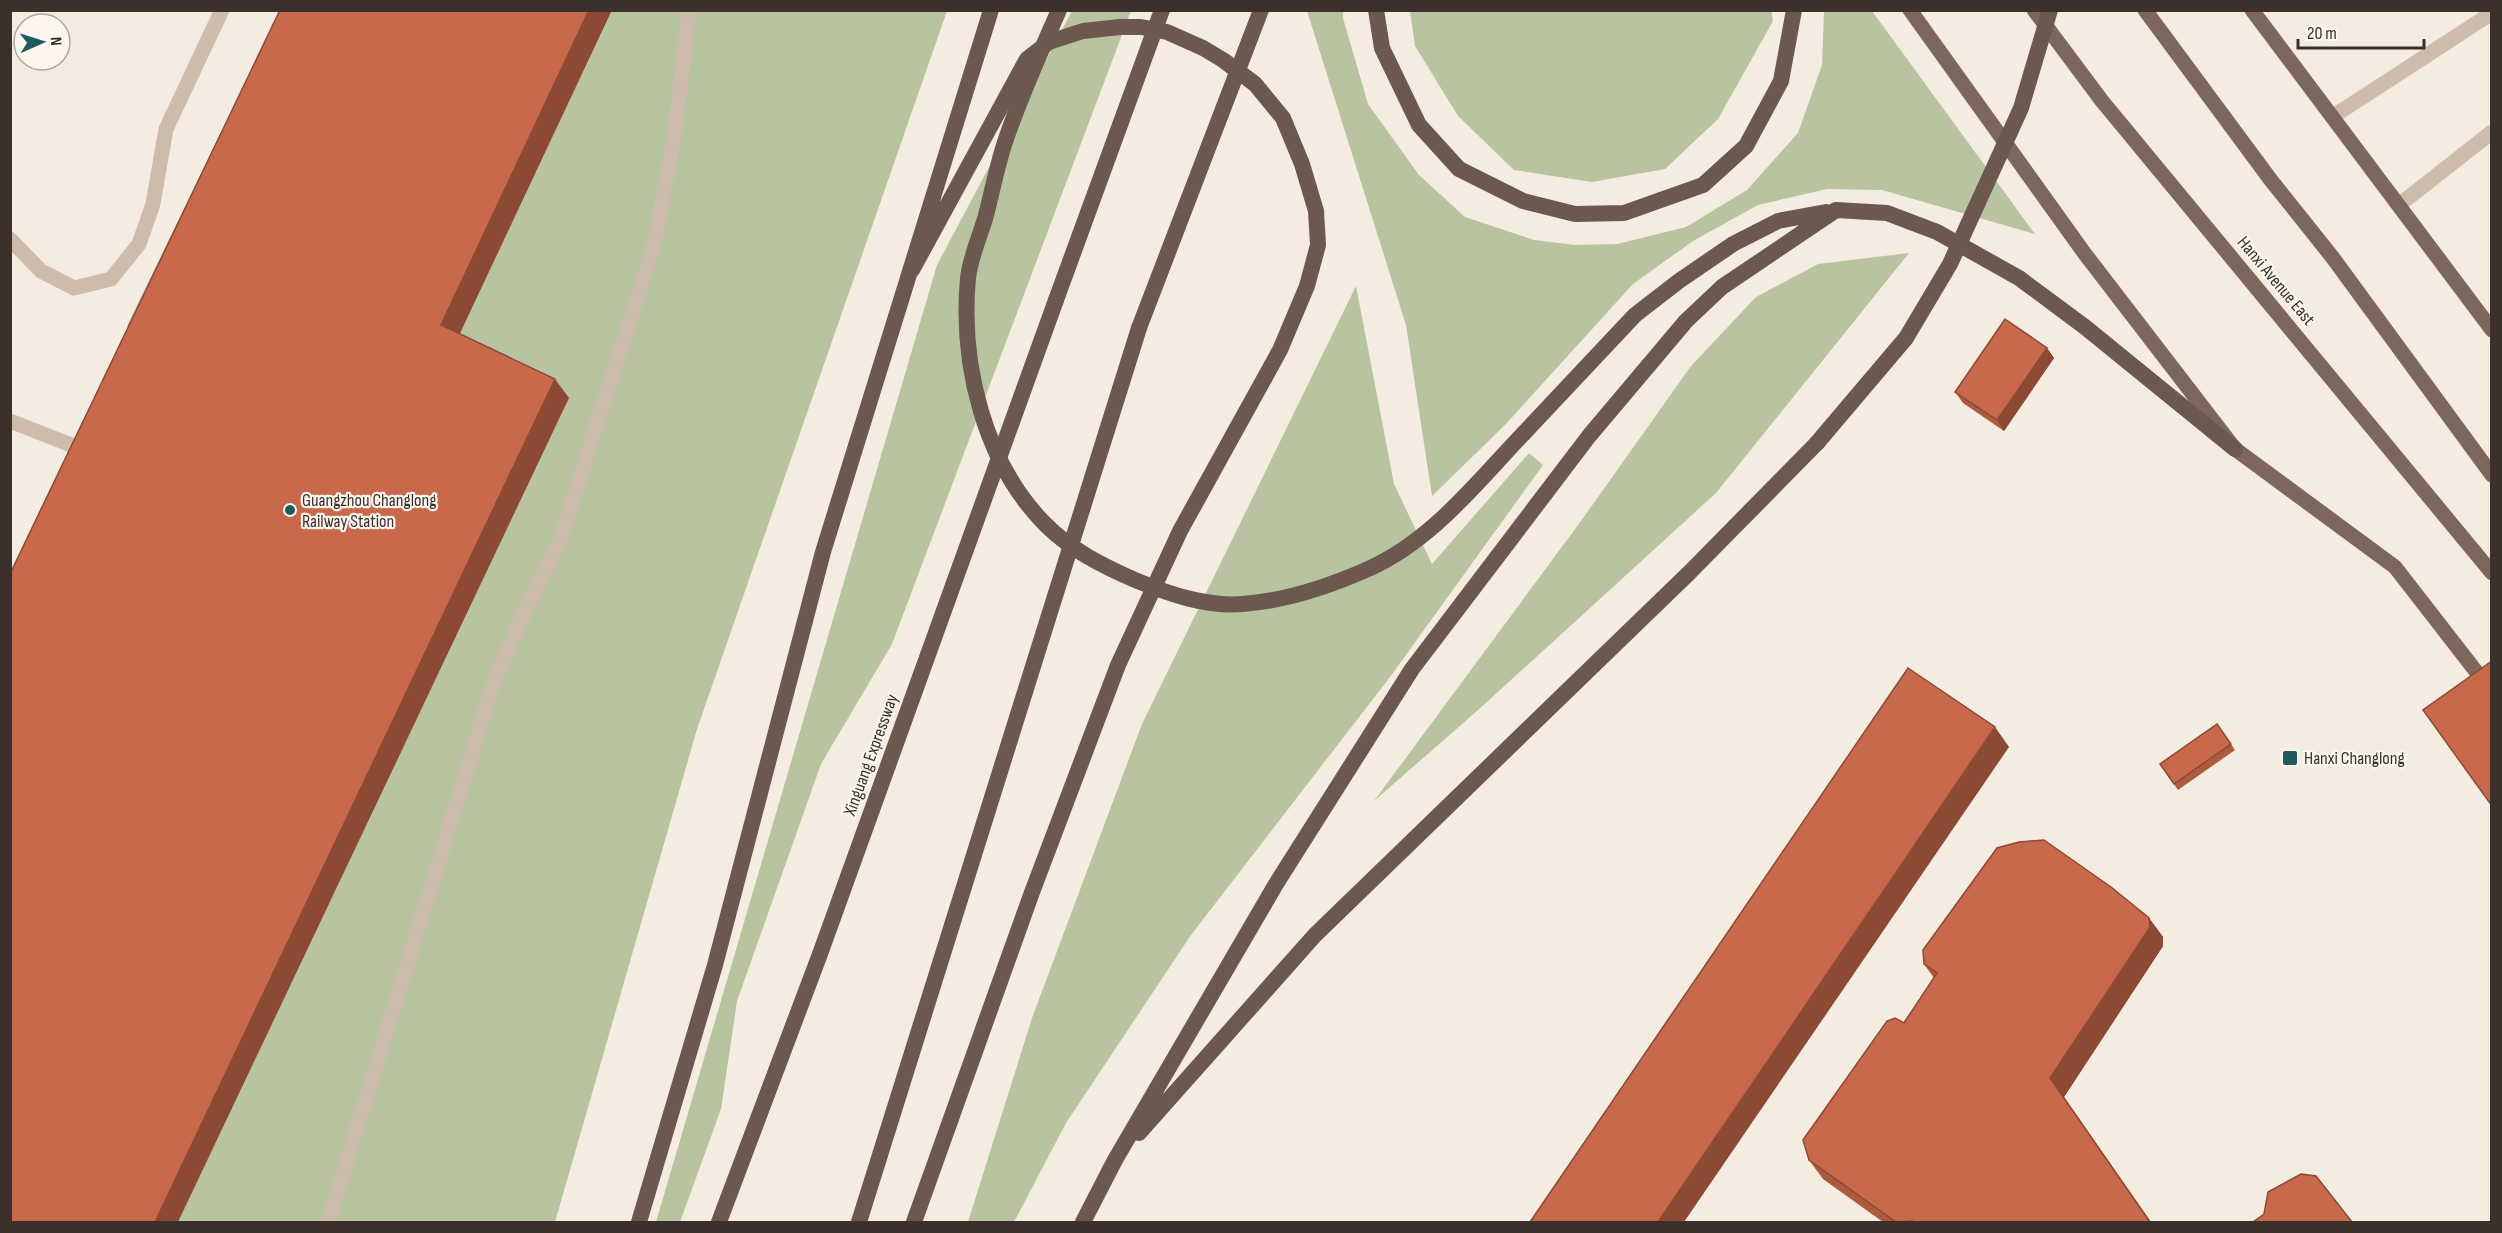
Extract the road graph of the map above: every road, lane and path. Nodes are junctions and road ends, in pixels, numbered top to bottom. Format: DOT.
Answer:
graph roads {
  1 [pos="222,10"];
  2 [pos="689,10"];
  3 [pos="991,10"];
  4 [pos="1059,10"];
  5 [pos="1162,10"];
  6 [pos="1261,10"];
  7 [pos="1376,10"];
  8 [pos="1794,10"];
  9 [pos="1910,10"];
  10 [pos="2034,10"];
  11 [pos="2050,10"];
  12 [pos="2145,10"];
  13 [pos="2252,10"];
  14 [pos="2492,13"];
  15 [pos="2332,117"];
  16 [pos="2492,132"];
  17 [pos="2399,206"];
  18 [pos="1836,210"];
  19 [pos="10,239"];
  20 [pos="912,270"];
  21 [pos="2492,330"];
  22 [pos="10,421"];
  23 [pos="2235,449"];
  24 [pos="84,450"];
  25 [pos="2492,475"];
  26 [pos="2492,573"];
  27 [pos="2492,692"];
  28 [pos="1114,1160"];
  29 [pos="328,1222"];
  30 [pos="639,1222"];
  31 [pos="719,1222"];
  32 [pos="859,1222"];
  33 [pos="914,1222"];
  34 [pos="1083,1222"];
  1 -- 19 [label="street"];
  2 -- 29 [label="street"];
  3 -- 20 [label="highway"];
  4 -- 18 [label="highway, bridge"];
  5 -- 31 [label="highway, Xinguang Expressway, bridge"];
  6 -- 32 [label="highway, bridge"];
  7 -- 8 [label="highway"];
  9 -- 23 [label="main road"];
  10 -- 26 [label="main road, Hanxi Avenue East"];
  11 -- 28 [label="highway, bridge"];
  12 -- 25 [label="main road"];
  13 -- 15 [label="main road"];
  14 -- 15 [label="street"];
  15 -- 17 [label="main road"];
  16 -- 17 [label="street"];
  17 -- 21 [label="main road"];
  18 -- 23 [label="highway"];
  18 -- 28 [label="highway"];
  20 -- 30 [label="highway"];
  20 -- 33 [label="highway"];
  22 -- 24 [label="street"];
  23 -- 27 [label="main road"];
  28 -- 34 [label="highway"];
}
